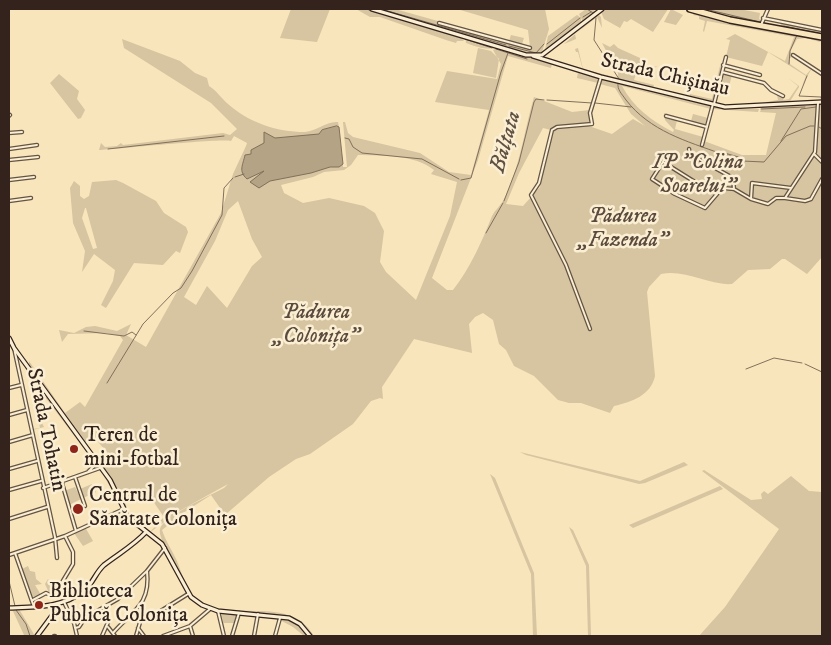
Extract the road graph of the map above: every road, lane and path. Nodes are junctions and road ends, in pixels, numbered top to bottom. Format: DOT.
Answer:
graph roads {
  1 [pos="372,9"];
  2 [pos="602,9"];
  3 [pos="690,9"];
  4 [pos="768,9"];
  5 [pos="763,18"];
  6 [pos="439,23"];
  7 [pos="761,25"];
  8 [pos="822,30"];
  9 [pos="822,37"];
  10 [pos="530,48"];
  11 [pos="550,50"];
  12 [pos="793,55"];
  13 [pos="533,56"];
  14 [pos="726,57"];
  15 [pos="550,62"];
  16 [pos="723,66"];
  17 [pos="722,72"];
  18 [pos="760,74"];
  19 [pos="822,74"];
  20 [pos="601,77"];
  21 [pos="783,96"];
  22 [pos="820,102"];
  23 [pos="714,104"];
  24 [pos="666,116"];
  25 [pos="707,126"];
  26 [pos="22,132"];
  27 [pos="9,134"];
  28 [pos="37,145"];
  29 [pos="702,145"];
  30 [pos="9,149"];
  31 [pos="689,149"];
  32 [pos="814,154"];
  33 [pos="38,157"];
  34 [pos="664,157"];
  35 [pos="9,160"];
  36 [pos="663,162"];
  37 [pos="822,162"];
  38 [pos="34,177"];
  39 [pos="822,179"];
  40 [pos="9,180"];
  41 [pos="791,188"];
  42 [pos="734,189"];
  43 [pos="718,193"];
  44 [pos="30,198"];
  45 [pos="785,198"];
  46 [pos="751,199"];
  47 [pos="9,200"];
  48 [pos="590,329"];
  49 [pos="9,338"];
  50 [pos="14,348"];
  51 [pos="21,385"];
  52 [pos="9,388"];
  53 [pos="27,410"];
  54 [pos="9,415"];
  55 [pos="33,436"];
  56 [pos="9,442"];
  57 [pos="38,461"];
  58 [pos="98,463"];
  59 [pos="9,468"];
  60 [pos="101,468"];
  61 [pos="86,473"];
  62 [pos="75,477"];
  63 [pos="41,480"];
  64 [pos="61,482"];
  65 [pos="43,488"];
  66 [pos="9,490"];
  67 [pos="85,506"];
  68 [pos="47,507"];
  69 [pos="124,509"];
  70 [pos="9,519"];
  71 [pos="76,531"];
  72 [pos="146,532"];
  73 [pos="65,536"];
  74 [pos="55,540"];
  75 [pos="165,548"];
  76 [pos="15,553"];
  77 [pos="9,555"];
  78 [pos="57,558"];
  79 [pos="147,571"];
  80 [pos="88,587"];
  81 [pos="64,590"];
  82 [pos="188,594"];
  83 [pos="121,595"];
  84 [pos="33,600"];
  85 [pos="69,600"];
  86 [pos="64,602"];
  87 [pos="56,604"];
  88 [pos="104,607"];
  89 [pos="9,608"];
  90 [pos="34,608"];
  91 [pos="210,608"];
  92 [pos="218,610"];
  93 [pos="137,611"];
  94 [pos="159,612"];
  95 [pos="239,613"];
  96 [pos="258,614"];
  97 [pos="280,616"];
  98 [pos="190,626"];
  99 [pos="108,627"];
  100 [pos="76,628"];
  101 [pos="138,628"];
  102 [pos="113,632"];
  103 [pos="37,636"];
  104 [pos="77,636"];
  105 [pos="102,636"];
  106 [pos="116,636"];
  107 [pos="136,636"];
  108 [pos="144,636"];
  109 [pos="165,636"];
  110 [pos="193,636"];
  111 [pos="224,636"];
  112 [pos="232,636"];
  113 [pos="254,636"];
  114 [pos="274,636"];
  115 [pos="310,636"];
  1 -- 13 [label="street, Strada Chișinău"];
  2 -- 11 [label="street"];
  3 -- 7 [label="highway"];
  4 -- 5 [label="street"];
  5 -- 7 [label="street"];
  5 -- 8 [label="street"];
  6 -- 10 [label="street"];
  7 -- 9 [label="highway"];
  11 -- 13 [label="street"];
  11 -- 15 [label="street"];
  12 -- 19 [label="street"];
  13 -- 15 [label="street, Strada Chișinău"];
  14 -- 16 [label="street"];
  15 -- 20 [label="street, Strada Chișinău"];
  16 -- 17 [label="street"];
  16 -- 18 [label="street"];
  17 -- 21 [label="street"];
  17 -- 23 [label="street"];
  20 -- 23 [label="street, Strada Chișinău"];
  20 -- 48 [label="street"];
  22 -- 23 [label="street, Strada Chișinău"];
  22 -- 32 [label="street"];
  23 -- 25 [label="street"];
  24 -- 25 [label="street"];
  25 -- 29 [label="street"];
  26 -- 27 [label="street"];
  28 -- 30 [label="street"];
  31 -- 42 [label="street"];
  32 -- 37 [label="street"];
  32 -- 41 [label="street"];
  33 -- 35 [label="street"];
  34 -- 36 [label="street"];
  36 -- 43 [label="street"];
  36 -- 43 [label="street"];
  38 -- 40 [label="street"];
  39 -- 45 [label="street"];
  41 -- 45 [label="street"];
  41 -- 46 [label="street"];
  42 -- 43 [label="street"];
  42 -- 46 [label="street"];
  44 -- 47 [label="street"];
  45 -- 46 [label="street"];
  49 -- 50 [label="street, Strada Tohatin"];
  50 -- 51 [label="street, Strada Tohatin"];
  50 -- 58 [label="street"];
  51 -- 52 [label="street"];
  51 -- 53 [label="street, Strada Tohatin"];
  53 -- 54 [label="street"];
  53 -- 55 [label="street, Strada Tohatin"];
  55 -- 56 [label="street"];
  55 -- 57 [label="street, Strada Tohatin"];
  57 -- 59 [label="street"];
  57 -- 63 [label="street, Strada Tohatin"];
  58 -- 60 [label="street"];
  58 -- 61 [label="street"];
  60 -- 61 [label="street"];
  60 -- 69 [label="street"];
  61 -- 62 [label="street"];
  62 -- 64 [label="street"];
  62 -- 67 [label="street"];
  63 -- 65 [label="street, Strada Tohatin"];
  63 -- 66 [label="street"];
  64 -- 65 [label="street"];
  64 -- 71 [label="street"];
  65 -- 68 [label="street, Strada Tohatin"];
  68 -- 70 [label="street"];
  68 -- 74 [label="street, Strada Tohatin"];
  69 -- 71 [label="street"];
  69 -- 72 [label="street"];
  71 -- 73 [label="street"];
  72 -- 75 [label="street"];
  72 -- 80 [label="street"];
  73 -- 74 [label="street"];
  73 -- 81 [label="street"];
  74 -- 76 [label="street"];
  74 -- 78 [label="street, Strada Tohatin"];
  75 -- 79 [label="street"];
  75 -- 82 [label="street"];
  76 -- 77 [label="street"];
  76 -- 84 [label="street"];
  79 -- 83 [label="street"];
  79 -- 93 [label="street"];
  80 -- 83 [label="street"];
  80 -- 85 [label="street"];
  81 -- 84 [label="street"];
  81 -- 85 [label="street"];
  82 -- 91 [label="street"];
  82 -- 94 [label="street"];
  83 -- 88 [label="street"];
  84 -- 90 [label="street"];
  85 -- 86 [label="street"];
  86 -- 87 [label="street"];
  86 -- 100 [label="street"];
  87 -- 90 [label="street"];
  87 -- 103 [label="street"];
  88 -- 99 [label="street"];
  88 -- 100 [label="street"];
  89 -- 90 [label="street"];
  91 -- 92 [label="street"];
  91 -- 98 [label="street"];
  92 -- 95 [label="street"];
  92 -- 111 [label="street"];
  93 -- 101 [label="street"];
  93 -- 102 [label="street"];
  95 -- 96 [label="street"];
  95 -- 112 [label="street"];
  96 -- 97 [label="street"];
  96 -- 113 [label="street"];
  97 -- 114 [label="street"];
  97 -- 115 [label="street"];
  98 -- 109 [label="street"];
  98 -- 110 [label="street"];
  99 -- 102 [label="street"];
  99 -- 105 [label="street"];
  100 -- 104 [label="street"];
  101 -- 107 [label="street"];
  101 -- 108 [label="street"];
  102 -- 106 [label="street"];
}
